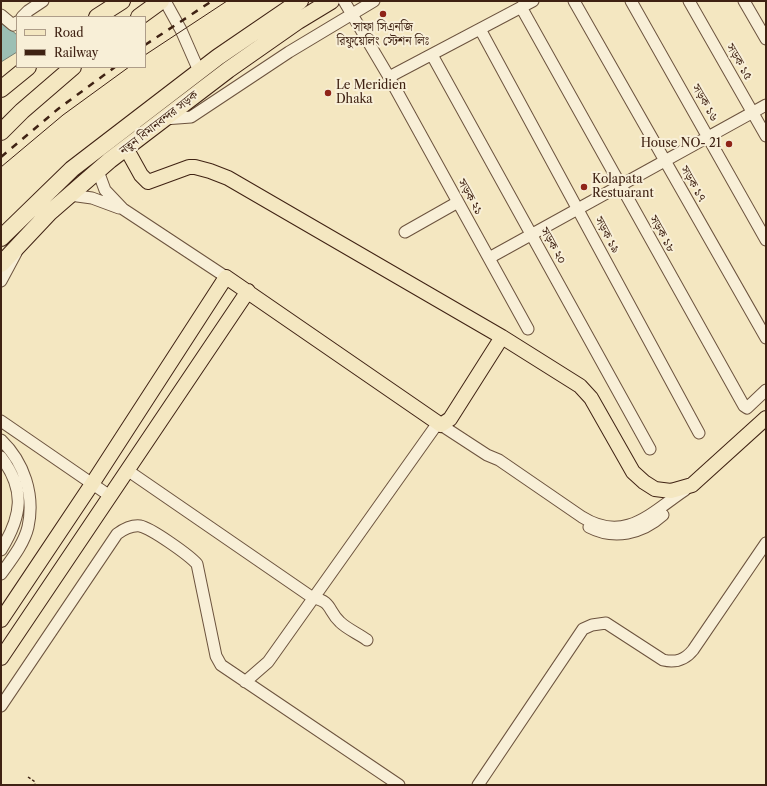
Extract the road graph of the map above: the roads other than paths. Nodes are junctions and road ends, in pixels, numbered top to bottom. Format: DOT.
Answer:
graph roads {
  1 [pos="43,1"];
  2 [pos="122,1"];
  3 [pos="161,1"];
  4 [pos="165,1"];
  5 [pos="300,1"];
  6 [pos="331,1"];
  7 [pos="344,1"];
  8 [pos="374,1"];
  9 [pos="533,1"];
  10 [pos="574,1"];
  11 [pos="631,1"];
  12 [pos="689,1"];
  13 [pos="744,1"];
  14 [pos="522,7"];
  15 [pos="352,14"];
  16 [pos="1,15"];
  17 [pos="23,16"];
  18 [pos="99,16"];
  19 [pos="140,16"];
  20 [pos="16,23"];
  21 [pos="480,29"];
  22 [pos="766,39"];
  23 [pos="432,55"];
  24 [pos="27,68"];
  25 [pos="72,68"];
  26 [pos="199,71"];
  27 [pos="389,77"];
  28 [pos="1,89"];
  29 [pos="766,105"];
  30 [pos="753,112"];
  31 [pos="164,119"];
  32 [pos="1,132"];
  33 [pos="766,136"];
  34 [pos="709,137"];
  35 [pos="126,148"];
  36 [pos="665,161"];
  37 [pos="98,171"];
  38 [pos="620,185"];
  39 [pos="70,195"];
  40 [pos="458,202"];
  41 [pos="123,209"];
  42 [pos="578,209"];
  43 [pos="405,232"];
  44 [pos="531,234"];
  45 [pos="1,238"];
  46 [pos="766,240"];
  47 [pos="20,243"];
  48 [pos="489,258"];
  49 [pos="1,264"];
  50 [pos="226,277"];
  51 [pos="1,281"];
  52 [pos="248,291"];
  53 [pos="528,329"];
  54 [pos="502,336"];
  55 [pos="766,338"];
  56 [pos="766,390"];
  57 [pos="766,418"];
  58 [pos="1,421"];
  59 [pos="441,425"];
  60 [pos="699,433"];
  61 [pos="1,440"];
  62 [pos="650,449"];
  63 [pos="1,457"];
  64 [pos="127,470"];
  65 [pos="92,484"];
  66 [pos="692,485"];
  67 [pos="110,496"];
  68 [pos="766,543"];
  69 [pos="1,550"];
  70 [pos="1,574"];
  71 [pos="313,598"];
  72 [pos="1,620"];
  73 [pos="368,640"];
  74 [pos="1,658"];
  75 [pos="245,682"];
  76 [pos="1,706"];
  77 [pos="399,785"];
  78 [pos="478,785"];
  1 -- 17 [label="street"];
  2 -- 18 [label="highway"];
  3 -- 19 [label="highway"];
  4 -- 26 [label="street"];
  5 -- 26 [label="highway, নতুন বিমানবন্দর সড়ক"];
  6 -- 31 [label="highway, নতুন বিমানবন্দর সড়ক"];
  7 -- 15 [label="street, সড়ক ২১"];
  8 -- 15 [label="street"];
  9 -- 14 [label="street"];
  10 -- 36 [label="street, সড়ক ১৭"];
  11 -- 34 [label="street, সড়ক ১৬"];
  12 -- 30 [label="street, সড়ক ১৫"];
  13 -- 22 [label="street"];
  14 -- 21 [label="street"];
  14 -- 38 [label="street, সড়ক ১৮"];
  15 -- 27 [label="street, সড়ক ২১"];
  15 -- 31 [label="street"];
  16 -- 20 [label="street"];
  21 -- 23 [label="street"];
  21 -- 42 [label="street, সড়ক ১৯"];
  23 -- 27 [label="street"];
  23 -- 44 [label="street, সড়ক ২০"];
  24 -- 28 [label="highway"];
  25 -- 32 [label="highway"];
  26 -- 45 [label="highway, নতুন বিমানবন্দর সড়ক"];
  27 -- 40 [label="street, সড়ক ২১"];
  29 -- 30 [label="street"];
  30 -- 33 [label="street, সড়ক ১৫"];
  30 -- 34 [label="street"];
  31 -- 35 [label="highway, নতুন বিমানবন্দর সড়ক"];
  34 -- 36 [label="street"];
  34 -- 46 [label="street, সড়ক ১৬"];
  35 -- 37 [label="highway, নতুন বিমানবন্দর সড়ক"];
  35 -- 54 [label="main road"];
  36 -- 38 [label="street"];
  36 -- 55 [label="street, সড়ক ১৭"];
  37 -- 39 [label="highway, নতুন বিমানবন্দর সড়ক"];
  37 -- 41 [label="street"];
  38 -- 42 [label="street"];
  38 -- 56 [label="street, সড়ক ১৮"];
  39 -- 41 [label="street"];
  39 -- 47 [label="highway, নতুন বিমানবন্দর সড়ক"];
  40 -- 43 [label="street"];
  40 -- 48 [label="street, সড়ক ২১"];
  41 -- 50 [label="street"];
  42 -- 44 [label="street"];
  42 -- 60 [label="street, সড়ক ১৯"];
  44 -- 48 [label="street"];
  44 -- 62 [label="street, সড়ক ২০"];
  47 -- 49 [label="highway, নতুন বিমানবন্দর সড়ক"];
  47 -- 51 [label="street"];
  48 -- 53 [label="street, সড়ক ২১"];
  50 -- 52 [label="main road"];
  50 -- 65 [label="main road"];
  52 -- 59 [label="main road"];
  52 -- 64 [label="main road"];
  54 -- 59 [label="main road"];
  54 -- 66 [label="main road"];
  57 -- 66 [label="main road"];
  58 -- 65 [label="street"];
  59 -- 66 [label="street"];
  59 -- 71 [label="street"];
  61 -- 70 [label="street"];
  63 -- 69 [label="street"];
  64 -- 67 [label="main road"];
  64 -- 71 [label="street"];
  65 -- 67 [label="street"];
  65 -- 72 [label="main road"];
  67 -- 74 [label="main road"];
  68 -- 78 [label="street"];
  71 -- 73 [label="street"];
  71 -- 75 [label="street"];
  75 -- 76 [label="street"];
  75 -- 77 [label="street"];
}
